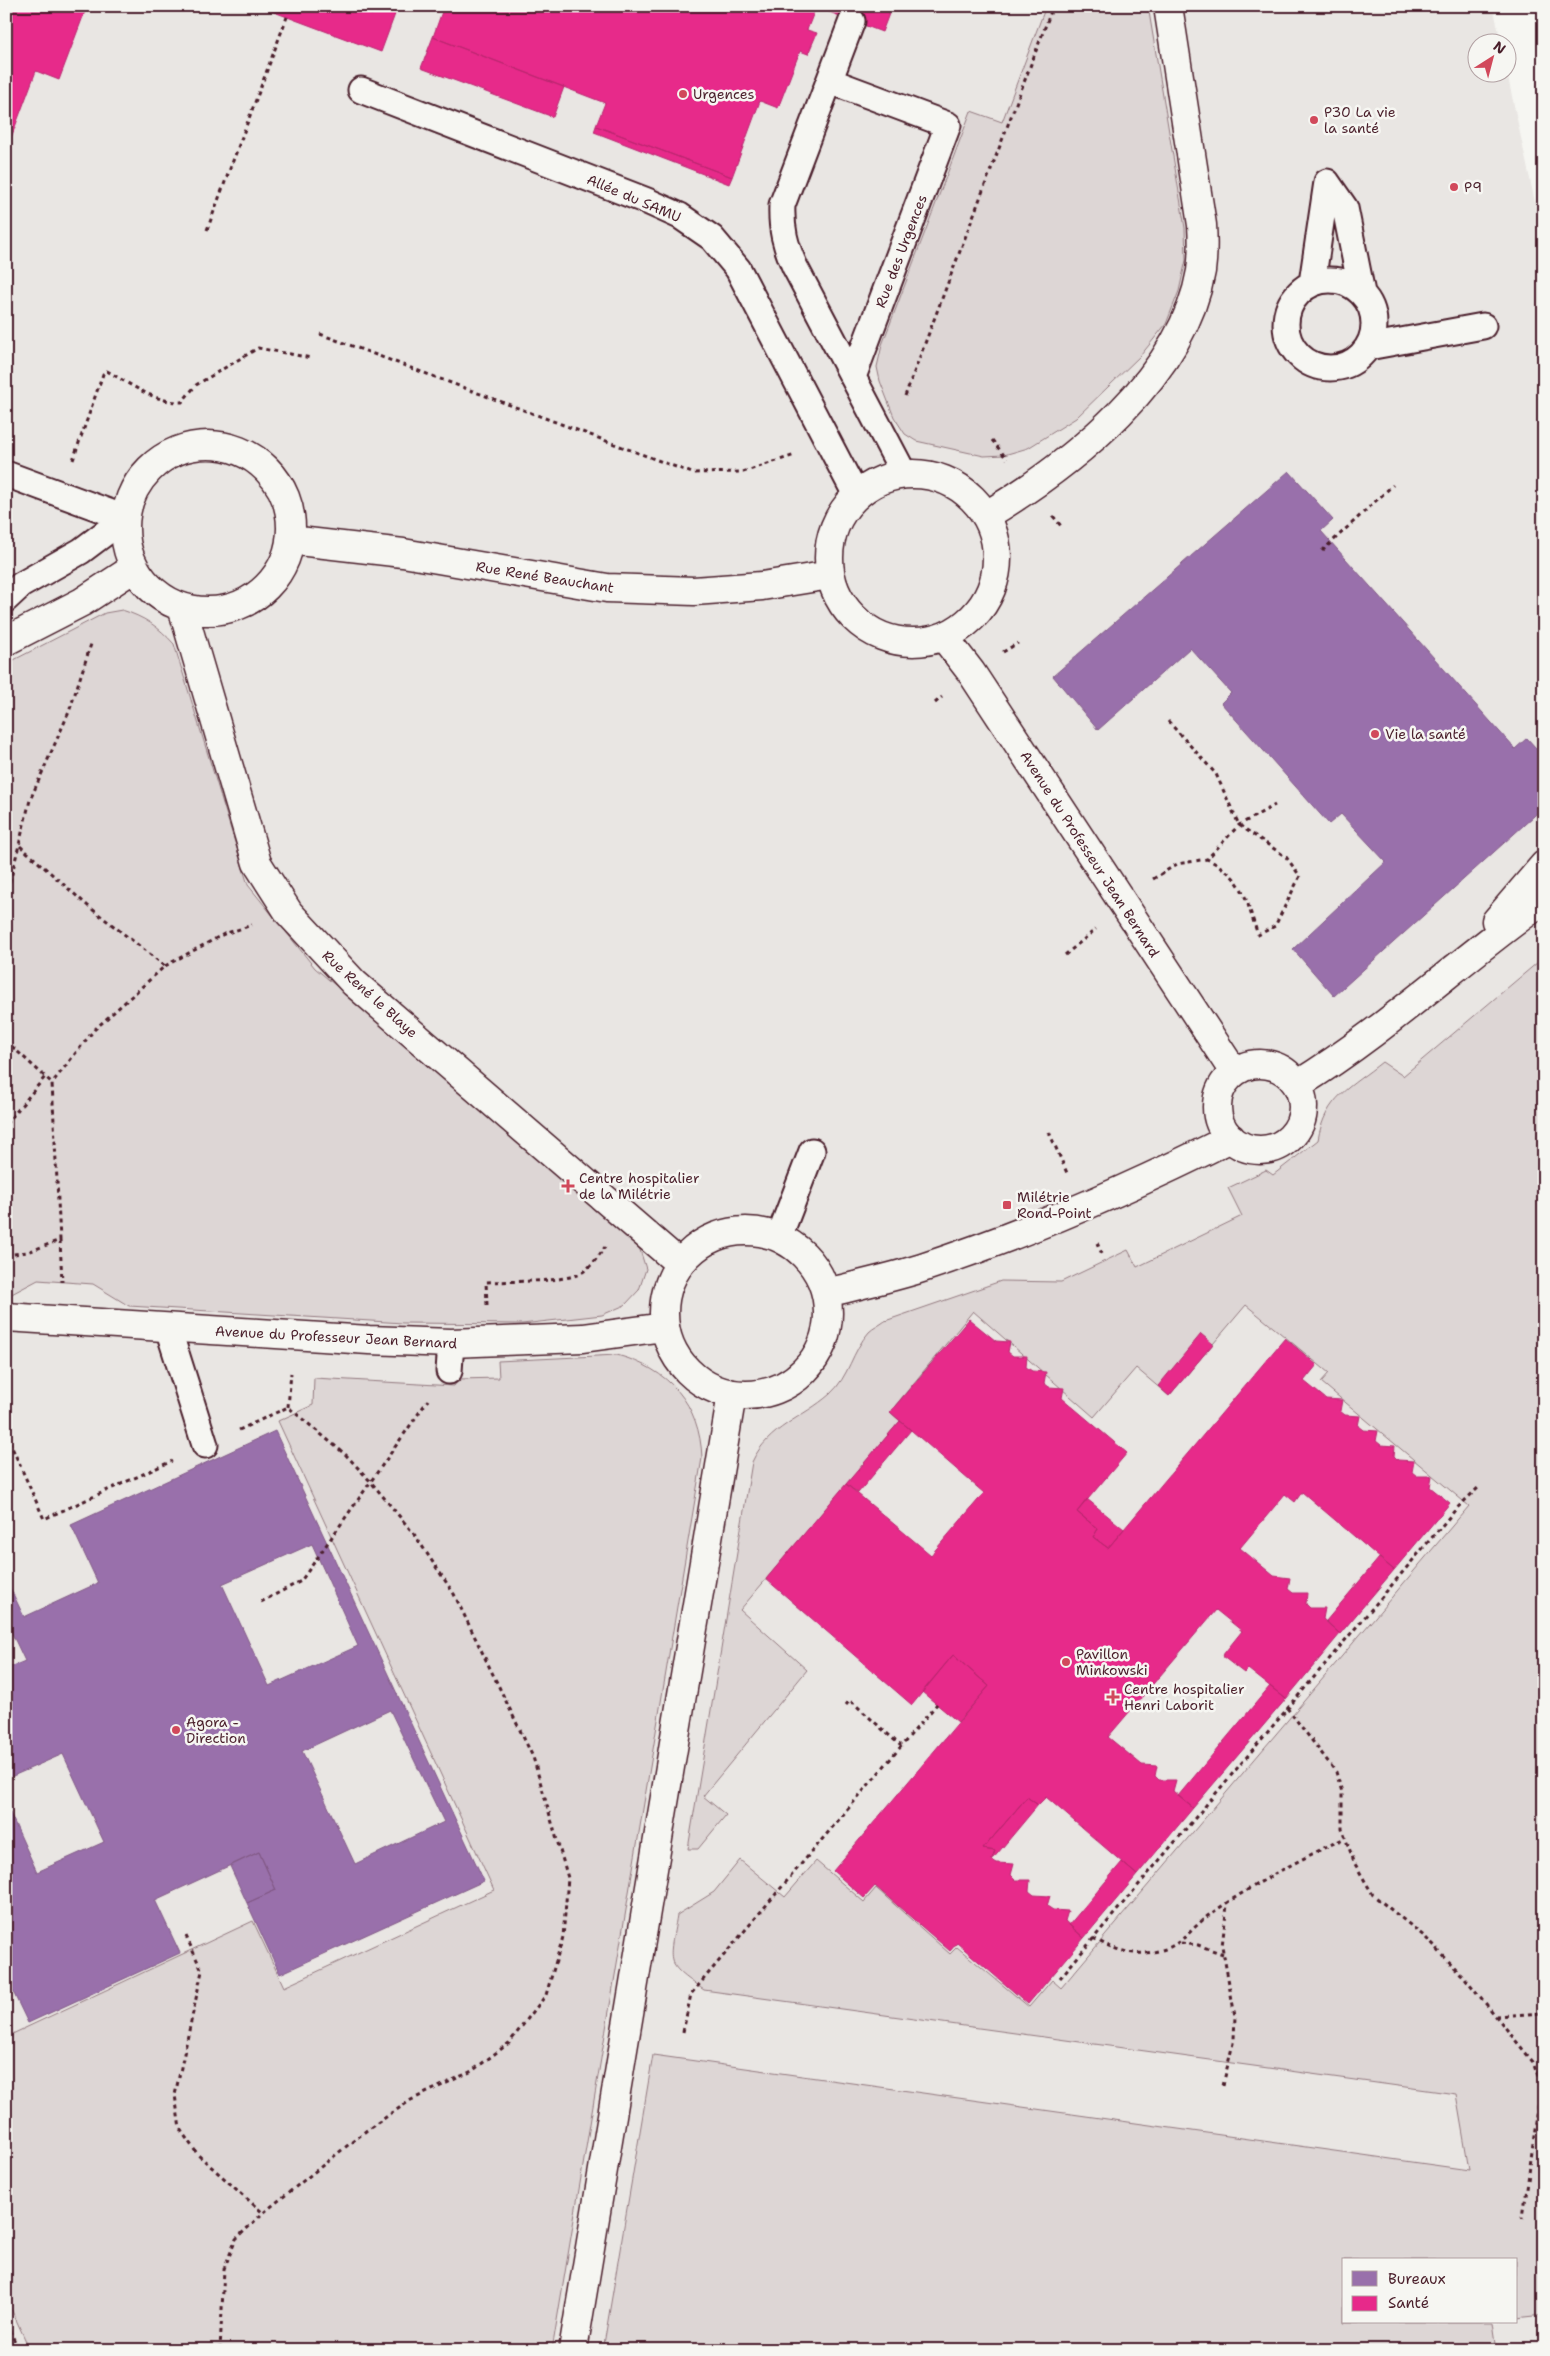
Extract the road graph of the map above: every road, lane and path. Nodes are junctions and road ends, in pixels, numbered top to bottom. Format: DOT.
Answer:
graph roads {
  1 [pos="1168,6"];
  2 [pos="288,18"];
  3 [pos="852,21"];
  4 [pos="830,81"];
  5 [pos="362,90"];
  6 [pos="207,230"];
  7 [pos="1312,283"];
  8 [pos="1362,293"];
  9 [pos="1483,326"];
  10 [pos="1368,347"];
  11 [pos="311,358"];
  12 [pos="854,377"];
  13 [pos="6,474"];
  14 [pos="904,474"];
  15 [pos="1393,485"];
  16 [pos="62,495"];
  17 [pos="856,495"];
  18 [pos="987,516"];
  19 [pos="125,518"];
  20 [pos="290,540"];
  21 [pos="1322,552"];
  22 [pos="134,568"];
  23 [pos="830,575"];
  24 [pos="6,599"];
  25 [pos="82,602"];
  26 [pos="182,608"];
  27 [pos="944,637"];
  28 [pos="6,641"];
  29 [pos="1168,720"];
  30 [pos="1275,805"];
  31 [pos="1239,825"];
  32 [pos="20,846"];
  33 [pos="1207,859"];
  34 [pos="1544,865"];
  35 [pos="6,898"];
  36 [pos="1544,900"];
  37 [pos="1123,904"];
  38 [pos="289,913"];
  39 [pos="1462,961"];
  40 [pos="165,966"];
  41 [pos="6,1041"];
  42 [pos="1234,1072"];
  43 [pos="45,1077"];
  44 [pos="52,1083"];
  45 [pos="1297,1085"];
  46 [pos="6,1124"];
  47 [pos="1231,1138"];
  48 [pos="812,1151"];
  49 [pos="632,1222"];
  50 [pos="779,1237"];
  51 [pos="60,1240"];
  52 [pos="6,1255"];
  53 [pos="680,1263"];
  54 [pos="62,1282"];
  55 [pos="826,1293"];
  56 [pos="6,1316"];
  57 [pos="664,1327"];
  58 [pos="168,1328"];
  59 [pos="451,1343"];
  60 [pos="487,1343"];
  61 [pos="291,1371"];
  62 [pos="449,1371"];
  63 [pos="732,1394"];
  64 [pos="288,1407"];
  65 [pos="6,1434"];
  66 [pos="205,1445"];
  67 [pos="371,1482"];
  68 [pos="1479,1487"];
  69 [pos="260,1602"];
  70 [pos="937,1704"];
  71 [pos="846,1705"];
  72 [pos="1287,1708"];
  73 [pos="901,1746"];
  74 [pos="1345,1838"];
  75 [pos="1227,1905"];
  76 [pos="186,1936"];
  77 [pos="1093,1938"];
  78 [pos="1180,1943"];
  79 [pos="1223,1954"];
  80 [pos="1060,1978"];
  81 [pos="1544,2013"];
  82 [pos="1495,2016"];
  83 [pos="684,2032"];
  84 [pos="1544,2064"];
  85 [pos="1537,2074"];
  86 [pos="1223,2085"];
  87 [pos="262,2213"];
  88 [pos="1523,2217"];
  89 [pos="6,2323"];
  90 [pos="18,2350"];
  91 [pos="220,2350"];
  92 [pos="573,2350"];
  1 -- 18 [label="street"];
  2 -- 6 [label="path"];
  3 -- 4 [label="lane"];
  4 -- 12 [label="lane"];
  4 -- 12 [label="lane, Rue des Urgences"];
  5 -- 17 [label="lane, Allée du SAMU"];
  7 -- 8 [label="lane"];
  7 -- 8 [label="lane"];
  7 -- 10 [label="lane"];
  8 -- 10 [label="lane"];
  9 -- 10 [label="lane"];
  11 -- 16 [label="path"];
  12 -- 14 [label="lane"];
  13 -- 16 [label="lane"];
  14 -- 17 [label="street"];
  14 -- 18 [label="street"];
  15 -- 21 [label="path"];
  16 -- 19 [label="lane"];
  17 -- 23 [label="street"];
  18 -- 27 [label="street"];
  19 -- 20 [label="street"];
  19 -- 22 [label="street"];
  19 -- 24 [label="lane"];
  20 -- 23 [label="street, Rue René Beauchant"];
  20 -- 26 [label="street"];
  22 -- 25 [label="street"];
  22 -- 26 [label="street"];
  23 -- 27 [label="street"];
  25 -- 28 [label="street"];
  25 -- 32 [label="path"];
  26 -- 38 [label="street, Rue René le Blaye"];
  27 -- 37 [label="street, Avenue du Professeur Jean Bernard"];
  29 -- 31 [label="path"];
  30 -- 31 [label="path"];
  31 -- 33 [label="path"];
  31 -- 33 [label="path"];
  32 -- 35 [label="path"];
  32 -- 40 [label="path"];
  33 -- 37 [label="path"];
  34 -- 39 [label="street"];
  36 -- 39 [label="street"];
  37 -- 42 [label="street, Avenue du Professeur Jean Bernard"];
  38 -- 40 [label="path"];
  38 -- 49 [label="street, Rue René le Blaye"];
  39 -- 45 [label="street"];
  40 -- 44 [label="path"];
  41 -- 43 [label="path"];
  42 -- 45 [label="street"];
  42 -- 47 [label="street"];
  43 -- 44 [label="path"];
  43 -- 46 [label="path"];
  44 -- 51 [label="path"];
  45 -- 47 [label="street"];
  47 -- 55 [label="street"];
  48 -- 50 [label="lane"];
  49 -- 53 [label="street, Rue René le Blaye"];
  49 -- 60 [label="path"];
  50 -- 53 [label="street"];
  50 -- 55 [label="street"];
  51 -- 52 [label="path"];
  51 -- 54 [label="path"];
  53 -- 57 [label="street"];
  55 -- 63 [label="street"];
  56 -- 58 [label="street, Avenue du Professeur Jean Bernard"];
  57 -- 60 [label="street, Avenue du Professeur Jean Bernard"];
  57 -- 63 [label="street"];
  58 -- 59 [label="street, Avenue du Professeur Jean Bernard"];
  58 -- 66 [label="lane"];
  59 -- 60 [label="street, Avenue du Professeur Jean Bernard"];
  59 -- 62 [label="lane"];
  61 -- 64 [label="path"];
  62 -- 67 [label="path"];
  63 -- 92 [label="street"];
  64 -- 66 [label="path"];
  64 -- 67 [label="path"];
  65 -- 66 [label="path"];
  67 -- 69 [label="path"];
  67 -- 87 [label="path"];
  68 -- 72 [label="path"];
  70 -- 73 [label="path"];
  71 -- 73 [label="path"];
  72 -- 74 [label="path"];
  72 -- 77 [label="path"];
  73 -- 83 [label="path"];
  74 -- 75 [label="path"];
  74 -- 82 [label="path"];
  75 -- 78 [label="path"];
  75 -- 79 [label="path"];
  76 -- 87 [label="path"];
  77 -- 78 [label="path"];
  77 -- 80 [label="path"];
  78 -- 79 [label="path"];
  79 -- 86 [label="path"];
  81 -- 82 [label="path"];
  82 -- 85 [label="path"];
  84 -- 85 [label="path"];
  85 -- 88 [label="path"];
  87 -- 91 [label="path"];
  89 -- 90 [label="path"];
}
